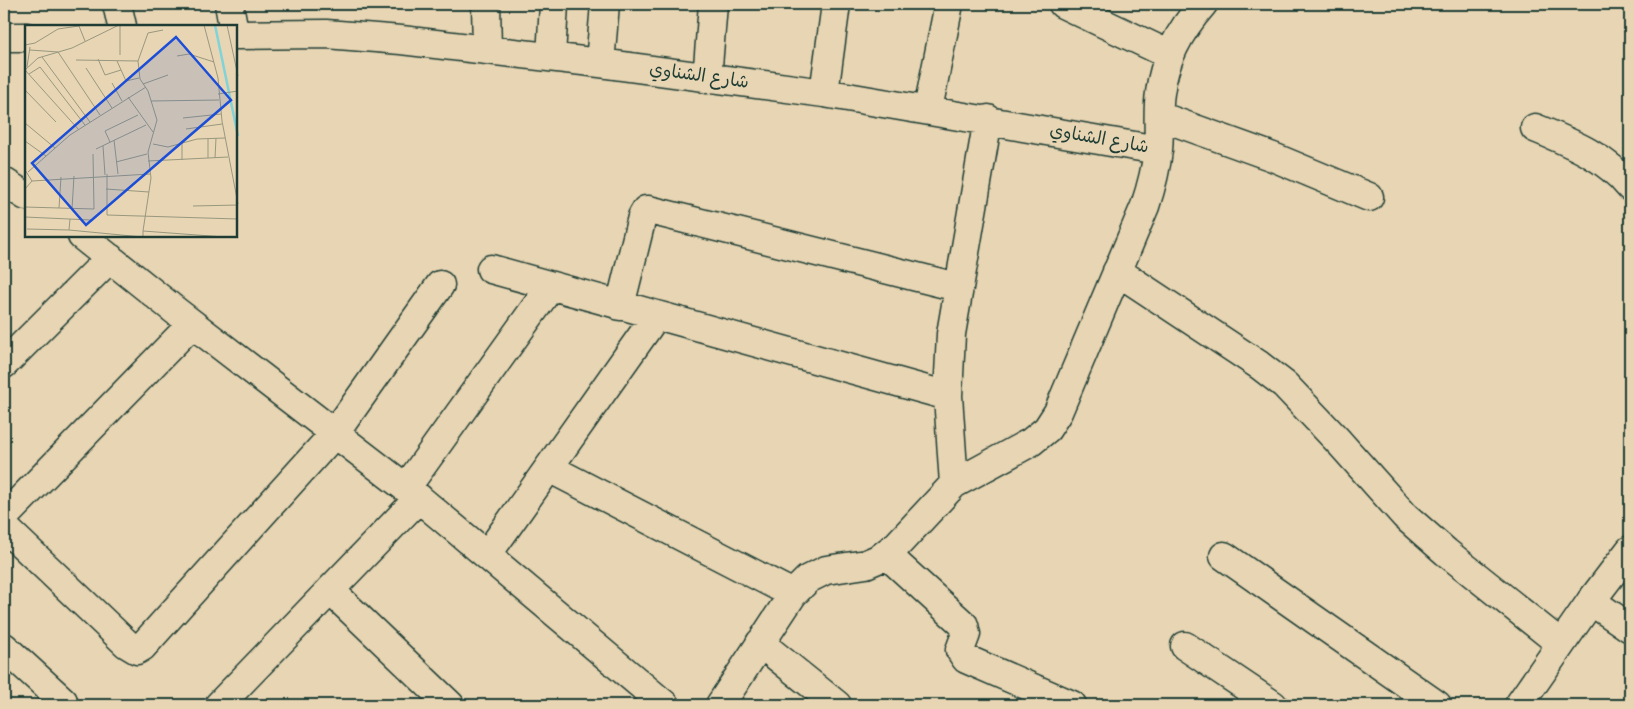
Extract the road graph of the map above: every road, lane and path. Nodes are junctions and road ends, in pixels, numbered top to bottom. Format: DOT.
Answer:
graph roads {
  1 [pos="117,4"];
  2 [pos="229,4"];
  3 [pos="486,4"];
  4 [pos="554,4"];
  5 [pos="605,4"];
  6 [pos="713,4"];
  7 [pos="836,4"];
  8 [pos="949,4"];
  9 [pos="1063,4"];
  10 [pos="1203,4"];
  11 [pos="122,25"];
  12 [pos="234,25"];
  13 [pos="238,36"];
  14 [pos="4,37"];
  15 [pos="25,37"];
  16 [pos="487,50"];
  17 [pos="1170,55"];
  18 [pos="551,57"];
  19 [pos="600,63"];
  20 [pos="707,79"];
  21 [pos="824,93"];
  22 [pos="928,109"];
  23 [pos="1159,116"];
  24 [pos="988,119"];
  25 [pos="1535,128"];
  26 [pos="1158,150"];
  27 [pos="4,182"];
  28 [pos="1630,187"];
  29 [pos="25,195"];
  30 [pos="1369,197"];
  31 [pos="85,238"];
  32 [pos="110,258"];
  33 [pos="491,269"];
  34 [pos="1117,271"];
  35 [pos="440,285"];
  36 [pos="551,286"];
  37 [pos="957,287"];
  38 [pos="620,306"];
  39 [pos="656,316"];
  40 [pos="192,324"];
  41 [pos="4,364"];
  42 [pos="948,396"];
  43 [pos="334,433"];
  44 [pos="549,468"];
  45 [pos="954,484"];
  46 [pos="412,493"];
  47 [pos="4,517"];
  48 [pos="4,527"];
  49 [pos="1630,550"];
  50 [pos="886,554"];
  51 [pos="488,556"];
  52 [pos="1224,556"];
  53 [pos="330,590"];
  54 [pos="793,594"];
  55 [pos="1611,615"];
  56 [pos="760,643"];
  57 [pos="1561,644"];
  58 [pos="1185,646"];
  59 [pos="4,647"];
  60 [pos="63,701"];
  61 [pos="218,705"];
  62 [pos="450,705"];
  63 [pos="665,705"];
  64 [pos="720,705"];
  65 [pos="837,705"];
  66 [pos="1072,705"];
  67 [pos="1273,705"];
  68 [pos="1437,705"];
  69 [pos="1519,705"];
  1 -- 11 [label="street"];
  2 -- 12 [label="street"];
  3 -- 16 [label="street"];
  4 -- 18 [label="street"];
  5 -- 19 [label="street"];
  6 -- 20 [label="street"];
  7 -- 21 [label="street"];
  8 -- 22 [label="street"];
  9 -- 17 [label="street"];
  10 -- 17 [label="street"];
  13 -- 16 [label="street, شارع الشناوي"];
  14 -- 15 [label="street"];
  16 -- 18 [label="street, شارع الشناوي"];
  17 -- 23 [label="street"];
  18 -- 19 [label="street, شارع الشناوي"];
  19 -- 20 [label="street, شارع الشناوي"];
  20 -- 21 [label="street, شارع الشناوي"];
  21 -- 22 [label="street, شارع الشناوي"];
  22 -- 24 [label="street, شارع الشناوي"];
  23 -- 26 [label="street"];
  23 -- 30 [label="street"];
  24 -- 26 [label="street, شارع الشناوي"];
  24 -- 37 [label="street"];
  25 -- 28 [label="street"];
  26 -- 34 [label="street"];
  27 -- 29 [label="street"];
  31 -- 32 [label="street"];
  32 -- 40 [label="street"];
  32 -- 41 [label="street"];
  33 -- 36 [label="street"];
  34 -- 45 [label="street"];
  34 -- 57 [label="street"];
  35 -- 43 [label="street"];
  36 -- 38 [label="street"];
  36 -- 46 [label="street"];
  37 -- 38 [label="street"];
  37 -- 42 [label="street"];
  38 -- 39 [label="street"];
  39 -- 42 [label="street"];
  39 -- 44 [label="street"];
  40 -- 43 [label="street"];
  40 -- 47 [label="street"];
  42 -- 45 [label="street"];
  43 -- 46 [label="street"];
  43 -- 48 [label="street"];
  44 -- 51 [label="street"];
  44 -- 54 [label="street"];
  45 -- 50 [label="street"];
  46 -- 51 [label="street"];
  46 -- 53 [label="street"];
  49 -- 55 [label="street"];
  50 -- 54 [label="street"];
  50 -- 66 [label="street"];
  51 -- 63 [label="street"];
  52 -- 68 [label="street"];
  53 -- 61 [label="street"];
  53 -- 62 [label="street"];
  54 -- 56 [label="street"];
  55 -- 57 [label="street"];
  56 -- 64 [label="street"];
  56 -- 65 [label="street"];
  57 -- 69 [label="street"];
  58 -- 67 [label="street"];
  59 -- 60 [label="street"];
}
